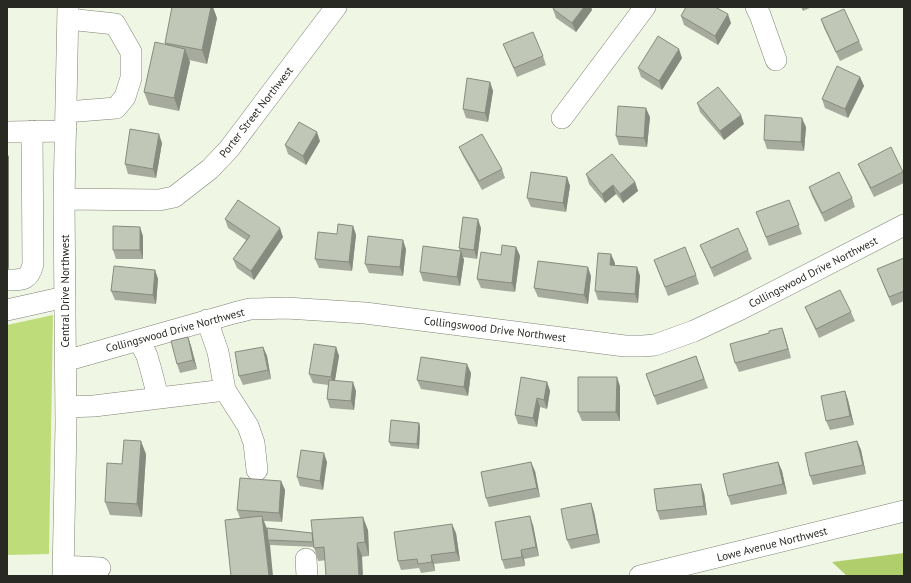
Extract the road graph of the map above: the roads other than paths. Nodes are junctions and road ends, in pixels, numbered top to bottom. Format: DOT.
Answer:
graph roads {
  1 [pos="336,7"];
  2 [pos="645,7"];
  3 [pos="756,7"];
  4 [pos="68,13"];
  5 [pos="776,60"];
  6 [pos="562,118"];
  7 [pos="66,122"];
  8 [pos="32,131"];
  9 [pos="7,132"];
  10 [pos="64,198"];
  11 [pos="904,225"];
  12 [pos="7,280"];
  13 [pos="65,297"];
  14 [pos="7,310"];
  15 [pos="207,320"];
  16 [pos="139,340"];
  17 [pos="65,361"];
  18 [pos="225,390"];
  19 [pos="158,398"];
  20 [pos="66,407"];
  21 [pos="257,470"];
  22 [pos="904,511"];
  23 [pos="100,568"];
  24 [pos="63,571"];
  25 [pos="640,576"];
  1 -- 10 [label="street, Porter Street Northwest"];
  2 -- 6 [label="street"];
  3 -- 5 [label="street"];
  4 -- 7 [label="street, Central Drive Northwest"];
  4 -- 7 [label="street"];
  7 -- 8 [label="street"];
  7 -- 10 [label="street, Central Drive Northwest"];
  8 -- 9 [label="street"];
  8 -- 12 [label="street"];
  10 -- 13 [label="street, Central Drive Northwest"];
  11 -- 15 [label="street, Collingswood Drive Northwest"];
  13 -- 14 [label="street"];
  13 -- 17 [label="street, Central Drive Northwest"];
  15 -- 16 [label="street, Collingswood Drive Northwest"];
  15 -- 18 [label="street"];
  16 -- 17 [label="street, Collingswood Drive Northwest"];
  16 -- 19 [label="street"];
  17 -- 20 [label="street, Central Drive Northwest"];
  18 -- 19 [label="street"];
  18 -- 21 [label="street"];
  19 -- 20 [label="street"];
  20 -- 24 [label="street, Central Drive Northwest"];
  22 -- 25 [label="street, Lowe Avenue Northwest"];
  23 -- 24 [label="street"];
}
